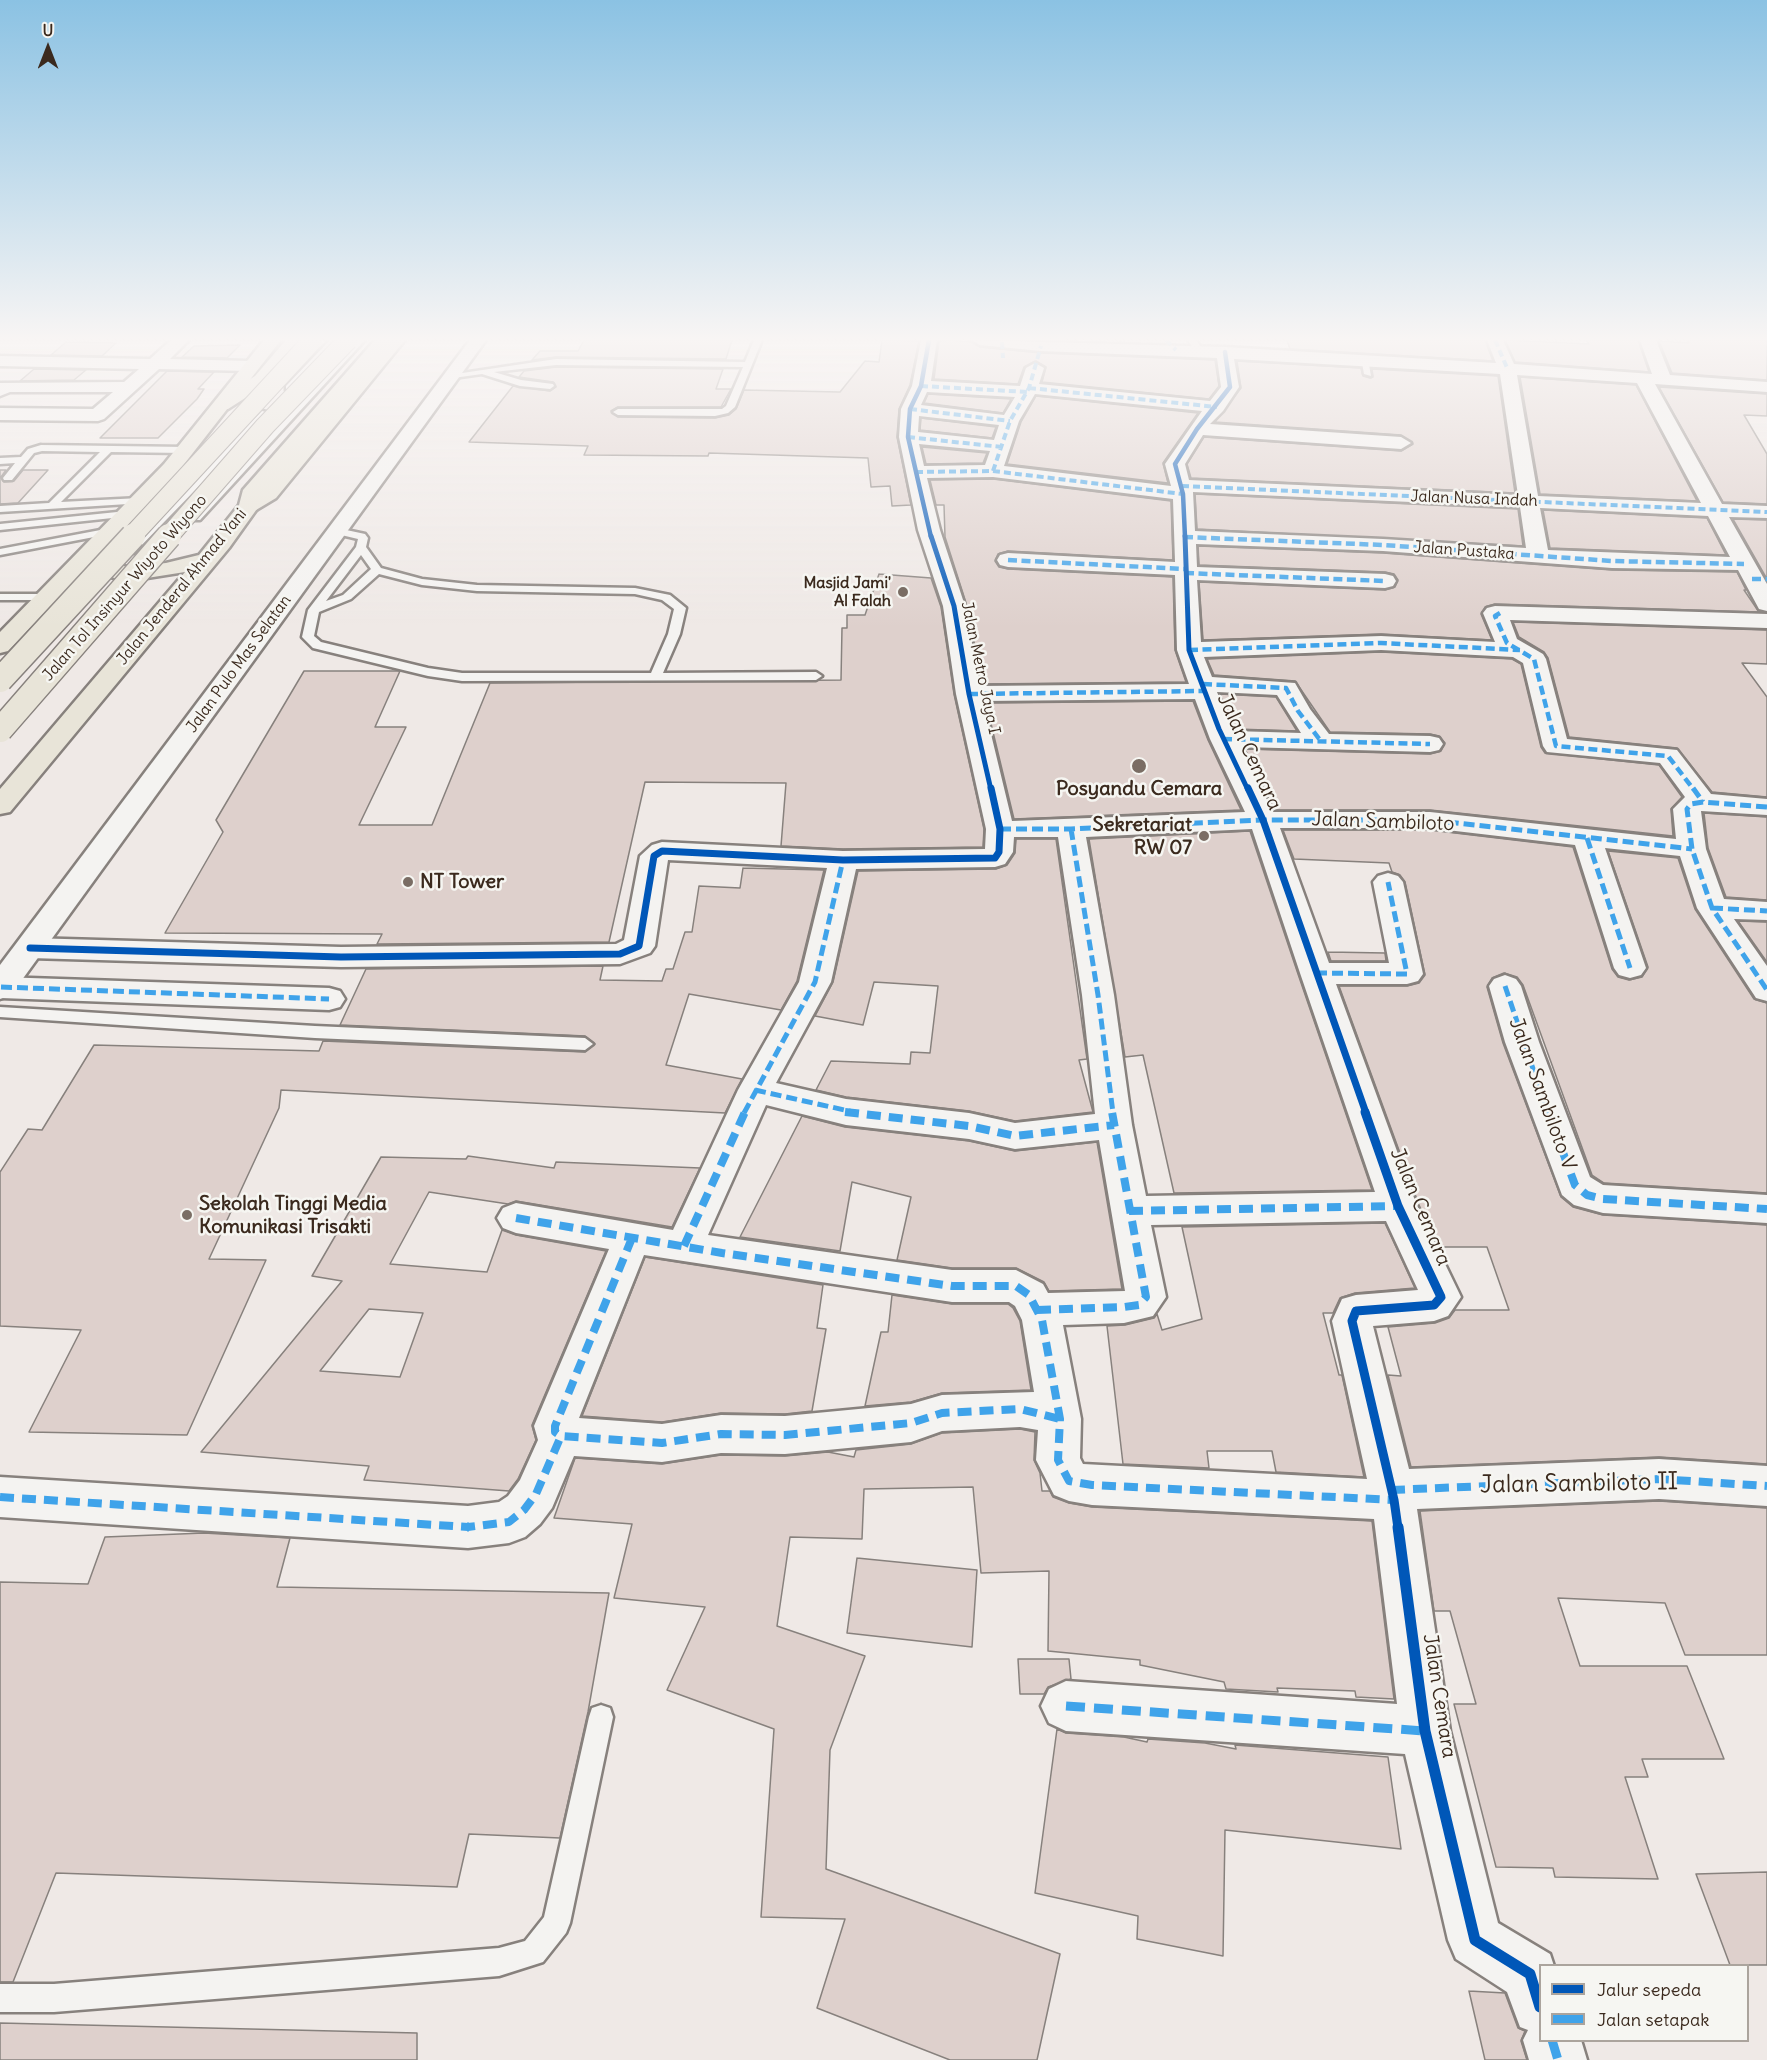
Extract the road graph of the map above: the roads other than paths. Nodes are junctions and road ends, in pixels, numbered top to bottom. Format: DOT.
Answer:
graph roads {
  1 [pos="197,436"];
  2 [pos="225,436"];
  3 [pos="241,436"];
  4 [pos="256,436"];
  5 [pos="272,436"];
  6 [pos="300,436"];
  7 [pos="318,436"];
  8 [pos="408,436"];
  9 [pos="1005,436"];
  10 [pos="1193,436"];
  11 [pos="1309,436"];
  12 [pos="1518,436"];
  13 [pos="1676,436"];
  14 [pos="908,437"];
  15 [pos="1401,442"];
  16 [pos="1002,447"];
  17 [pos="108,449"];
  18 [pos="186,450"];
  19 [pos="23,460"];
  20 [pos="0,461"];
  21 [pos="993,471"];
  22 [pos="916,472"];
  23 [pos="8,478"];
  24 [pos="1182,490"];
  25 [pos="1528,501"];
  26 [pos="52,506"];
  27 [pos="249,506"];
  28 [pos="134,507"];
  29 [pos="0,509"];
  30 [pos="1717,510"];
  31 [pos="1767,512"];
  32 [pos="0,527"];
  33 [pos="111,531"];
  34 [pos="337,531"];
  35 [pos="1184,537"];
  36 [pos="361,547"];
  37 [pos="0,552"];
  38 [pos="1538,557"];
  39 [pos="206,560"];
  40 [pos="1008,560"];
  41 [pos="80,562"];
  42 [pos="378,570"];
  43 [pos="1185,571"];
  44 [pos="109,572"];
  45 [pos="145,573"];
  46 [pos="1754,574"];
  47 [pos="1385,581"];
  48 [pos="0,597"];
  49 [pos="45,597"];
  50 [pos="1767,603"];
  51 [pos="314,610"];
  52 [pos="1767,621"];
  53 [pos="0,646"];
  54 [pos="1190,650"];
  55 [pos="1520,650"];
  56 [pos="816,676"];
  57 [pos="655,677"];
  58 [pos="0,680"];
  59 [pos="1203,688"];
  60 [pos="0,689"];
  61 [pos="969,694"];
  62 [pos="0,730"];
  63 [pos="1223,739"];
  64 [pos="0,740"];
  65 [pos="1320,740"];
  66 [pos="1430,744"];
  67 [pos="1703,802"];
  68 [pos="0,806"];
  69 [pos="1767,807"];
  70 [pos="1263,819"];
  71 [pos="1000,829"];
  72 [pos="1071,829"];
  73 [pos="1587,838"];
  74 [pos="1692,849"];
  75 [pos="843,860"];
  76 [pos="1388,882"];
  77 [pos="1712,908"];
  78 [pos="1767,911"];
  79 [pos="30,948"];
  80 [pos="1630,968"];
  81 [pos="1316,973"];
  82 [pos="1504,986"];
  83 [pos="1767,990"];
  84 [pos="0,996"];
  85 [pos="329,999"];
  86 [pos="585,1044"];
  87 [pos="755,1090"];
  88 [pos="1114,1125"];
  89 [pos="1398,1206"];
  90 [pos="1767,1209"];
  91 [pos="1129,1211"];
  92 [pos="516,1218"];
  93 [pos="633,1238"];
  94 [pos="684,1246"];
  95 [pos="1037,1310"];
  96 [pos="1060,1419"];
  97 [pos="561,1436"];
  98 [pos="1767,1486"];
  99 [pos="1393,1495"];
  100 [pos="0,1497"];
  101 [pos="1066,1706"];
  102 [pos="601,1717"];
  103 [pos="1425,1731"];
  104 [pos="0,1998"];
  105 [pos="1539,2004"];
  106 [pos="1553,2042"];
  107 [pos="1558,2060"];
  1 -- 18 [label="highway"];
  2 -- 58 [label="highway, Jalan Tol Insinyur Wiyoto Wiyono, bridge"];
  3 -- 44 [label="lane"];
  4 -- 62 [label="highway, Jalan Tol Insinyur Wiyoto Wiyono, bridge"];
  5 -- 45 [label="lane"];
  6 -- 27 [label="highway, Jalan Jenderal Ahmad Yani"];
  7 -- 27 [label="highway"];
  8 -- 34 [label="street, Jalan Pulo Mas Selatan"];
  9 -- 16 [label="street"];
  10 -- 24 [label="street, Jalan Cemara"];
  11 -- 15 [label="street"];
  12 -- 25 [label="street"];
  13 -- 30 [label="street"];
  14 -- 16 [label="street"];
  14 -- 22 [label="street, Jalan Metro Jaya I"];
  16 -- 21 [label="street"];
  17 -- 18 [label="lane"];
  17 -- 19 [label="lane"];
  17 -- 26 [label="lane"];
  18 -- 28 [label="highway"];
  19 -- 20 [label="lane"];
  19 -- 23 [label="lane"];
  21 -- 22 [label="street, Jalan Nusa Indah"];
  21 -- 24 [label="street, Jalan Nusa Indah"];
  22 -- 61 [label="street, Jalan Metro Jaya I"];
  24 -- 25 [label="street, Jalan Nusa Indah"];
  24 -- 35 [label="street, Jalan Cemara"];
  25 -- 30 [label="street, Jalan Nusa Indah"];
  25 -- 38 [label="street"];
  26 -- 28 [label="lane"];
  26 -- 29 [label="lane"];
  27 -- 39 [label="highway, Jalan Jenderal Ahmad Yani"];
  28 -- 32 [label="lane"];
  28 -- 33 [label="highway"];
  30 -- 31 [label="street, Jalan Nusa Indah"];
  30 -- 46 [label="street"];
  33 -- 37 [label="lane"];
  33 -- 41 [label="highway"];
  34 -- 36 [label="lane"];
  34 -- 79 [label="street, Jalan Pulo Mas Selatan"];
  35 -- 38 [label="street, Jalan Pustaka"];
  35 -- 43 [label="street, Jalan Cemara"];
  36 -- 42 [label="lane"];
  36 -- 51 [label="lane"];
  38 -- 46 [label="street, Jalan Pustaka"];
  39 -- 45 [label="highway"];
  39 -- 68 [label="highway, Jalan Jenderal Ahmad Yani"];
  40 -- 43 [label="street"];
  41 -- 44 [label="highway"];
  41 -- 49 [label="highway"];
  42 -- 51 [label="lane"];
  42 -- 57 [label="lane"];
  43 -- 47 [label="street"];
  43 -- 54 [label="street, Jalan Cemara"];
  44 -- 45 [label="highway"];
  44 -- 60 [label="lane"];
  45 -- 64 [label="lane"];
  46 -- 50 [label="street"];
  48 -- 49 [label="lane"];
  49 -- 53 [label="highway"];
  51 -- 57 [label="lane"];
  52 -- 55 [label="street"];
  54 -- 55 [label="street"];
  54 -- 59 [label="street, Jalan Cemara"];
  55 -- 67 [label="street"];
  56 -- 57 [label="lane"];
  59 -- 61 [label="street"];
  59 -- 63 [label="street, Jalan Cemara"];
  59 -- 65 [label="street"];
  61 -- 71 [label="street, Jalan Metro Jaya I"];
  63 -- 65 [label="street"];
  63 -- 70 [label="street, Jalan Cemara"];
  65 -- 66 [label="street"];
  67 -- 69 [label="street"];
  67 -- 74 [label="street"];
  70 -- 72 [label="street, Jalan Sambiloto"];
  70 -- 73 [label="street, Jalan Sambiloto"];
  70 -- 81 [label="street, Jalan Cemara"];
  71 -- 72 [label="street, Jalan Sambiloto"];
  71 -- 75 [label="street"];
  72 -- 88 [label="street"];
  73 -- 74 [label="street, Jalan Sambiloto"];
  73 -- 80 [label="street"];
  74 -- 77 [label="street"];
  75 -- 79 [label="street"];
  75 -- 87 [label="street"];
  76 -- 81 [label="street"];
  77 -- 78 [label="street"];
  77 -- 83 [label="street"];
  79 -- 84 [label="street, Jalan Pulo Mas Selatan"];
  81 -- 89 [label="street, Jalan Cemara"];
  82 -- 90 [label="street, Jalan Sambiloto V"];
  84 -- 85 [label="street"];
  84 -- 86 [label="lane"];
  87 -- 88 [label="street"];
  87 -- 94 [label="street"];
  88 -- 91 [label="street"];
  89 -- 91 [label="street"];
  89 -- 99 [label="street, Jalan Cemara"];
  91 -- 95 [label="street"];
  92 -- 93 [label="street"];
  93 -- 94 [label="street"];
  93 -- 97 [label="street"];
  94 -- 95 [label="street"];
  95 -- 96 [label="street"];
  96 -- 97 [label="street"];
  96 -- 99 [label="street, Jalan Sambiloto II"];
  97 -- 100 [label="street"];
  98 -- 99 [label="street, Jalan Sambiloto II"];
  99 -- 103 [label="street, Jalan Cemara"];
  101 -- 103 [label="street"];
  102 -- 104 [label="lane"];
  103 -- 105 [label="street, Jalan Cemara"];
  106 -- 107 [label="street"];
}
